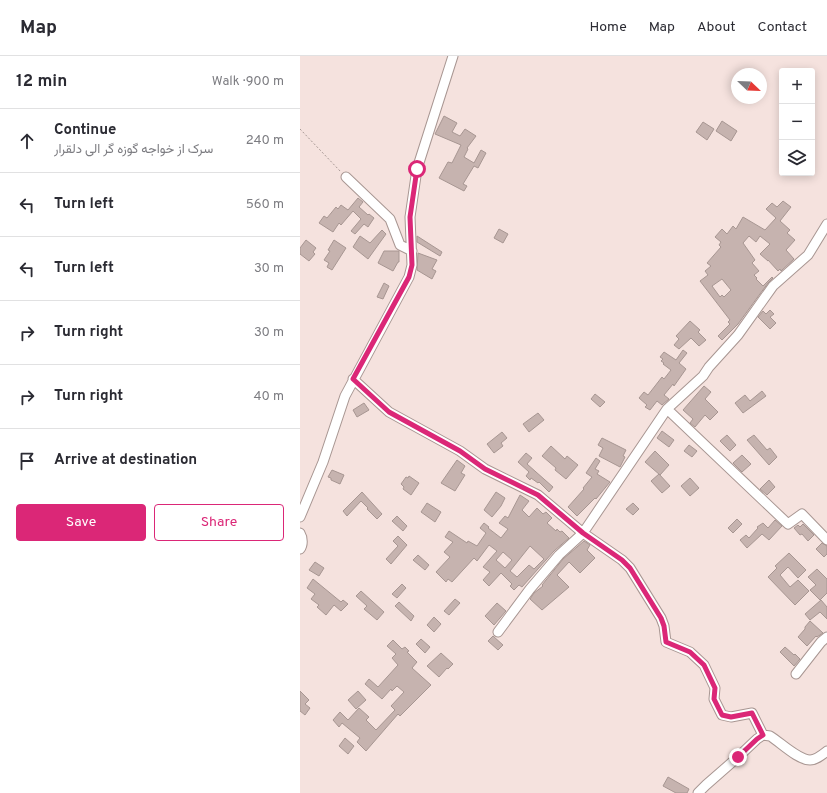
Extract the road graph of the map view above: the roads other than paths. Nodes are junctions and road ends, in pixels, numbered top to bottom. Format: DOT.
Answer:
graph roads {
  1 [pos="454,56"];
  2 [pos="346,177"];
  3 [pos="827,224"];
  4 [pos="412,251"];
  5 [pos="353,379"];
  6 [pos="667,409"];
  7 [pos="300,517"];
  8 [pos="300,533"];
  9 [pos="583,533"];
  10 [pos="827,540"];
  11 [pos="300,549"];
  12 [pos="498,632"];
  13 [pos="827,637"];
  14 [pos="796,674"];
  15 [pos="763,735"];
  16 [pos="827,752"];
  17 [pos="698,793"];
  1 -- 4 [label="street"];
  2 -- 4 [label="street"];
  3 -- 6 [label="street"];
  4 -- 5 [label="street"];
  5 -- 7 [label="street"];
  5 -- 9 [label="street"];
  6 -- 9 [label="street"];
  6 -- 10 [label="street"];
  8 -- 11 [label="street"];
  9 -- 12 [label="street"];
  9 -- 15 [label="street"];
  13 -- 14 [label="street"];
  15 -- 16 [label="street"];
  15 -- 17 [label="street"];
}
